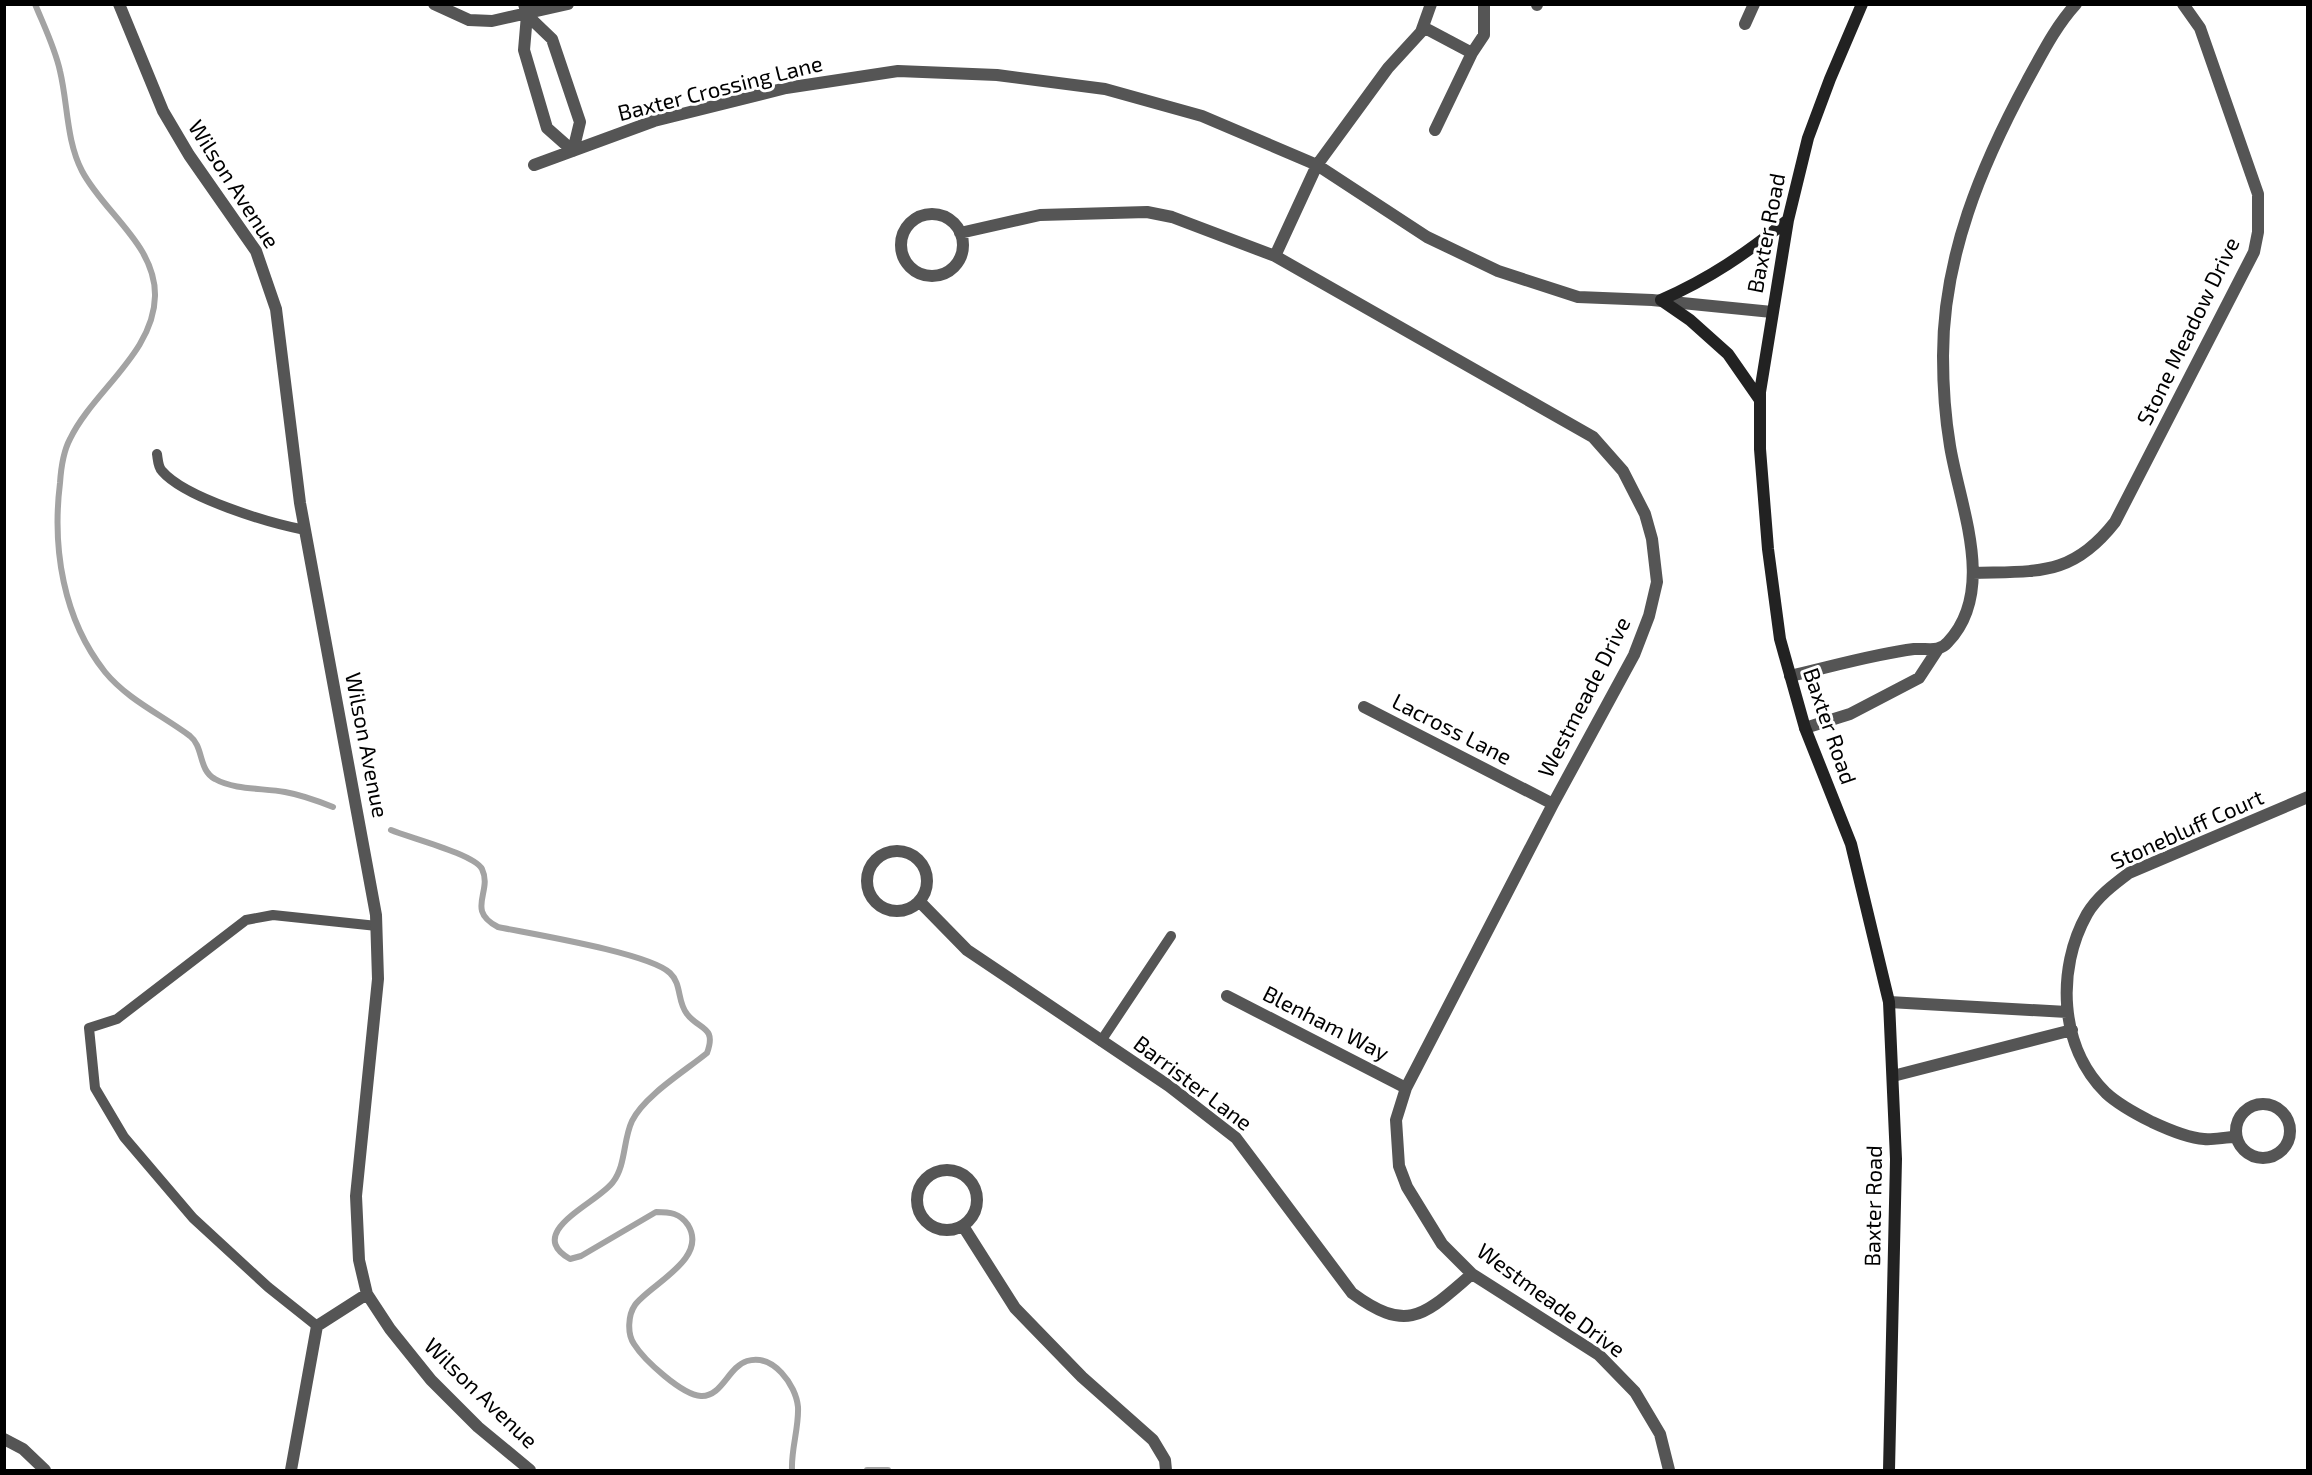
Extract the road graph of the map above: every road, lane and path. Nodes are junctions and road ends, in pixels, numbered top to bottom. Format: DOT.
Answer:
graph roads {
  1 [pos="119,4"];
  2 [pos="434,4"];
  3 [pos="568,4"];
  4 [pos="1431,4"];
  5 [pos="1484,4"];
  6 [pos="1754,4"];
  7 [pos="1862,4"];
  8 [pos="2076,4"];
  9 [pos="2183,4"];
  10 [pos="525,10"];
  11 [pos="1745,24"];
  12 [pos="1423,27"];
  13 [pos="1472,53"];
  14 [pos="1435,130"];
  15 [pos="573,151"];
  16 [pos="534,165"];
  17 [pos="1317,165"];
  18 [pos="1788,220"];
  19 [pos="960,233"];
  20 [pos="1275,256"];
  21 [pos="1661,300"];
  22 [pos="1772,312"];
  23 [pos="1760,400"];
  24 [pos="157,453"];
  25 [pos="305,530"];
  26 [pos="1974,573"];
  27 [pos="1938,649"];
  28 [pos="1790,676"];
  29 [pos="1364,707"];
  30 [pos="1805,728"];
  31 [pos="2307,797"];
  32 [pos="1553,804"];
  33 [pos="919,901"];
  34 [pos="377,926"];
  35 [pos="1171,936"];
  36 [pos="1227,996"];
  37 [pos="1889,1002"];
  38 [pos="2067,1012"];
  39 [pos="2072,1030"];
  40 [pos="1101,1041"];
  41 [pos="1893,1076"];
  42 [pos="1406,1088"];
  43 [pos="2236,1137"];
  44 [pos="963,1226"];
  45 [pos="1472,1274"];
  46 [pos="367,1294"];
  47 [pos="317,1326"];
  48 [pos="4,1438"];
  49 [pos="45,1470"];
  50 [pos="291,1470"];
  51 [pos="530,1470"];
  52 [pos="1166,1470"];
  53 [pos="1669,1470"];
  54 [pos="1888,1470"];
  1 -- 25 [label="street, Wilson Avenue"];
  2 -- 10 [label="street"];
  3 -- 10 [label="street"];
  4 -- 12 [label="street"];
  5 -- 13 [label="street"];
  6 -- 11 [label="street"];
  7 -- 18 [label="main road, Baxter Road"];
  8 -- 26 [label="street"];
  9 -- 26 [label="street, Stone Meadow Drive"];
  10 -- 15 [label="street"];
  10 -- 15 [label="street"];
  12 -- 13 [label="street"];
  12 -- 17 [label="street"];
  13 -- 14 [label="street"];
  15 -- 16 [label="street, Baxter Crossing Lane"];
  15 -- 17 [label="street, Baxter Crossing Lane"];
  17 -- 20 [label="street"];
  17 -- 21 [label="street, Baxter Crossing Lane"];
  18 -- 21 [label="main road"];
  18 -- 22 [label="main road, Baxter Road"];
  19 -- 19 [label="street"];
  19 -- 20 [label="street, Westmeade Drive"];
  20 -- 32 [label="street, Westmeade Drive"];
  21 -- 22 [label="street, Baxter Crossing Lane"];
  21 -- 23 [label="main road"];
  22 -- 23 [label="main road, Baxter Road"];
  23 -- 28 [label="main road, Baxter Road"];
  24 -- 25 [label="lane"];
  25 -- 34 [label="street, Wilson Avenue"];
  26 -- 27 [label="street"];
  27 -- 28 [label="street"];
  27 -- 30 [label="street"];
  28 -- 30 [label="main road, Baxter Road"];
  29 -- 32 [label="street, Lacross Lane"];
  30 -- 37 [label="main road, Baxter Road"];
  31 -- 38 [label="street, Stonebluff Court"];
  32 -- 42 [label="street, Westmeade Drive"];
  33 -- 33 [label="street"];
  33 -- 40 [label="street, Barrister Lane"];
  34 -- 46 [label="street, Wilson Avenue"];
  34 -- 47 [label="lane"];
  35 -- 40 [label="lane"];
  36 -- 42 [label="street, Blenham Way"];
  37 -- 38 [label="street"];
  37 -- 41 [label="main road, Baxter Road"];
  38 -- 39 [label="street, Stonebluff Court"];
  39 -- 41 [label="street"];
  39 -- 43 [label="street, Stonebluff Court"];
  40 -- 45 [label="street, Barrister Lane"];
  41 -- 54 [label="main road, Baxter Road"];
  42 -- 45 [label="street, Westmeade Drive"];
  43 -- 43 [label="street"];
  44 -- 44 [label="street"];
  44 -- 52 [label="street"];
  45 -- 53 [label="street, Westmeade Drive"];
  46 -- 47 [label="street"];
  46 -- 51 [label="street, Wilson Avenue"];
  47 -- 50 [label="street"];
  48 -- 49 [label="street"];
}
